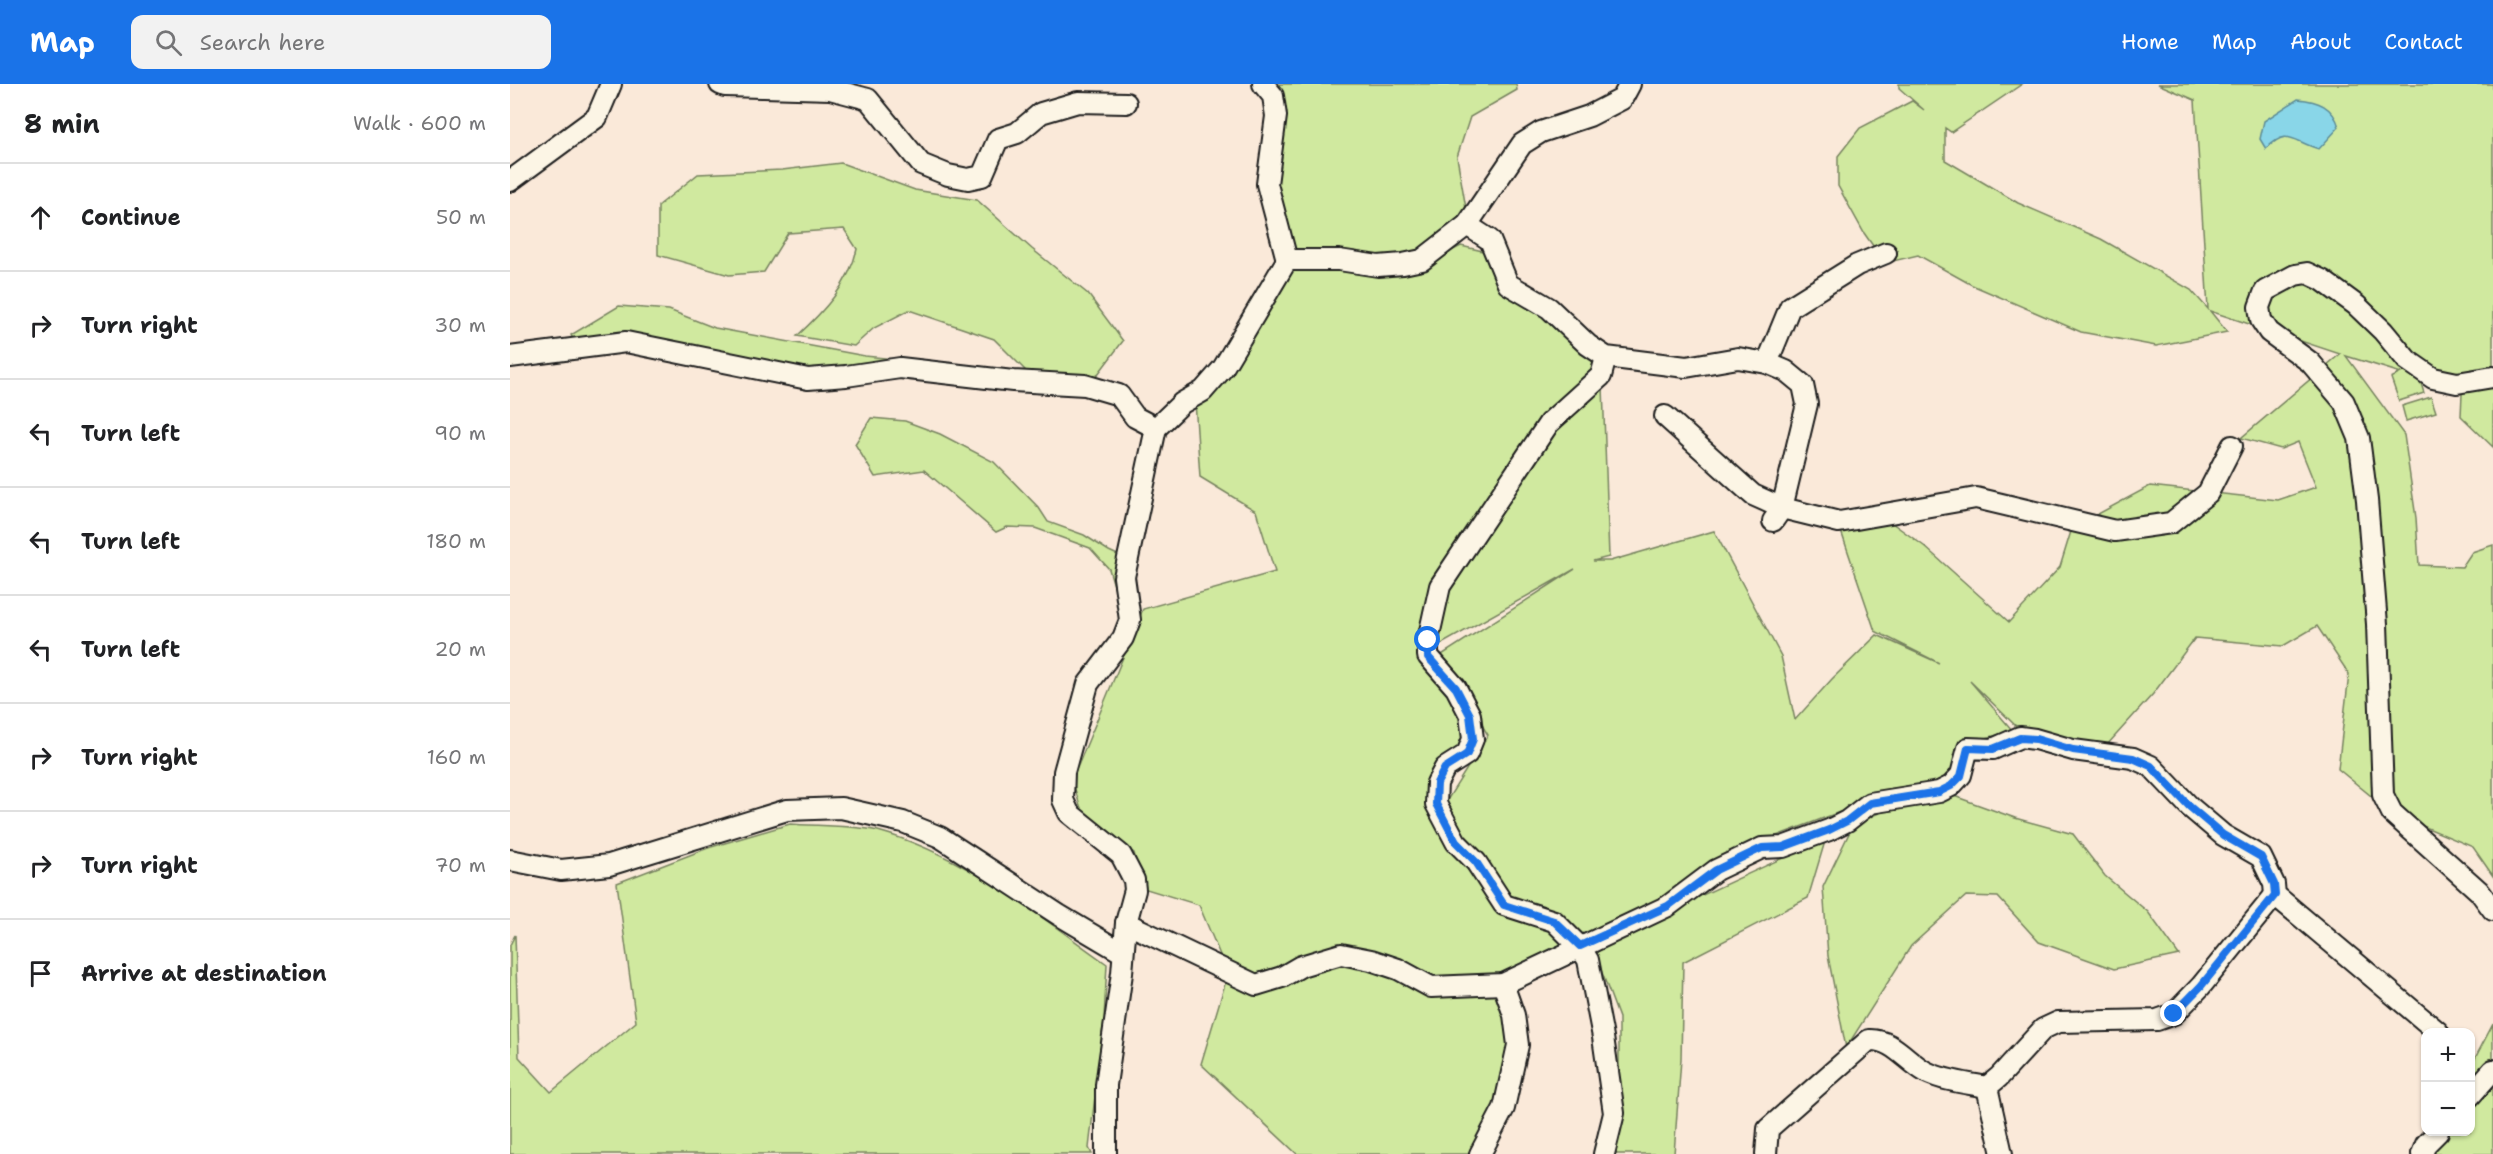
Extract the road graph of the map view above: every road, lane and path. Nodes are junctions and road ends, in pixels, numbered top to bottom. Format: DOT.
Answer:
graph roads {
  1 [pos="611,84"];
  2 [pos="720,84"];
  3 [pos="1263,84"];
  4 [pos="1630,84"];
  5 [pos="1126,103"];
  6 [pos="510,181"];
  7 [pos="1467,225"];
  8 [pos="1886,253"];
  9 [pos="1287,260"];
  10 [pos="510,357"];
  11 [pos="1606,357"];
  12 [pos="1767,363"];
  13 [pos="2493,376"];
  14 [pos="1665,416"];
  15 [pos="1156,428"];
  16 [pos="2232,446"];
  17 [pos="1777,515"];
  18 [pos="510,860"];
  19 [pos="2275,895"];
  20 [pos="2493,910"];
  21 [pos="1126,923"];
  22 [pos="1580,946"];
  23 [pos="1123,953"];
  24 [pos="1503,984"];
  25 [pos="2433,1028"];
  26 [pos="2493,1070"];
  27 [pos="1987,1087"];
  28 [pos="2475,1090"];
  29 [pos="1106,1154"];
  30 [pos="1480,1154"];
  31 [pos="1604,1154"];
  32 [pos="1766,1154"];
  33 [pos="2002,1154"];
  1 -- 6 [label="street"];
  2 -- 5 [label="street"];
  3 -- 9 [label="street"];
  4 -- 7 [label="street"];
  7 -- 9 [label="street"];
  7 -- 11 [label="street"];
  8 -- 12 [label="street"];
  9 -- 15 [label="street"];
  10 -- 15 [label="street"];
  11 -- 12 [label="street"];
  11 -- 22 [label="street"];
  12 -- 17 [label="street"];
  13 -- 20 [label="street"];
  14 -- 17 [label="street"];
  15 -- 21 [label="street"];
  16 -- 17 [label="street"];
  18 -- 23 [label="street"];
  19 -- 22 [label="street"];
  19 -- 25 [label="street"];
  19 -- 27 [label="street"];
  21 -- 23 [label="street"];
  21 -- 24 [label="street"];
  22 -- 24 [label="street"];
  22 -- 31 [label="street"];
  23 -- 29 [label="street"];
  24 -- 30 [label="street"];
  26 -- 28 [label="street"];
  27 -- 32 [label="street"];
  27 -- 33 [label="street"];
}
